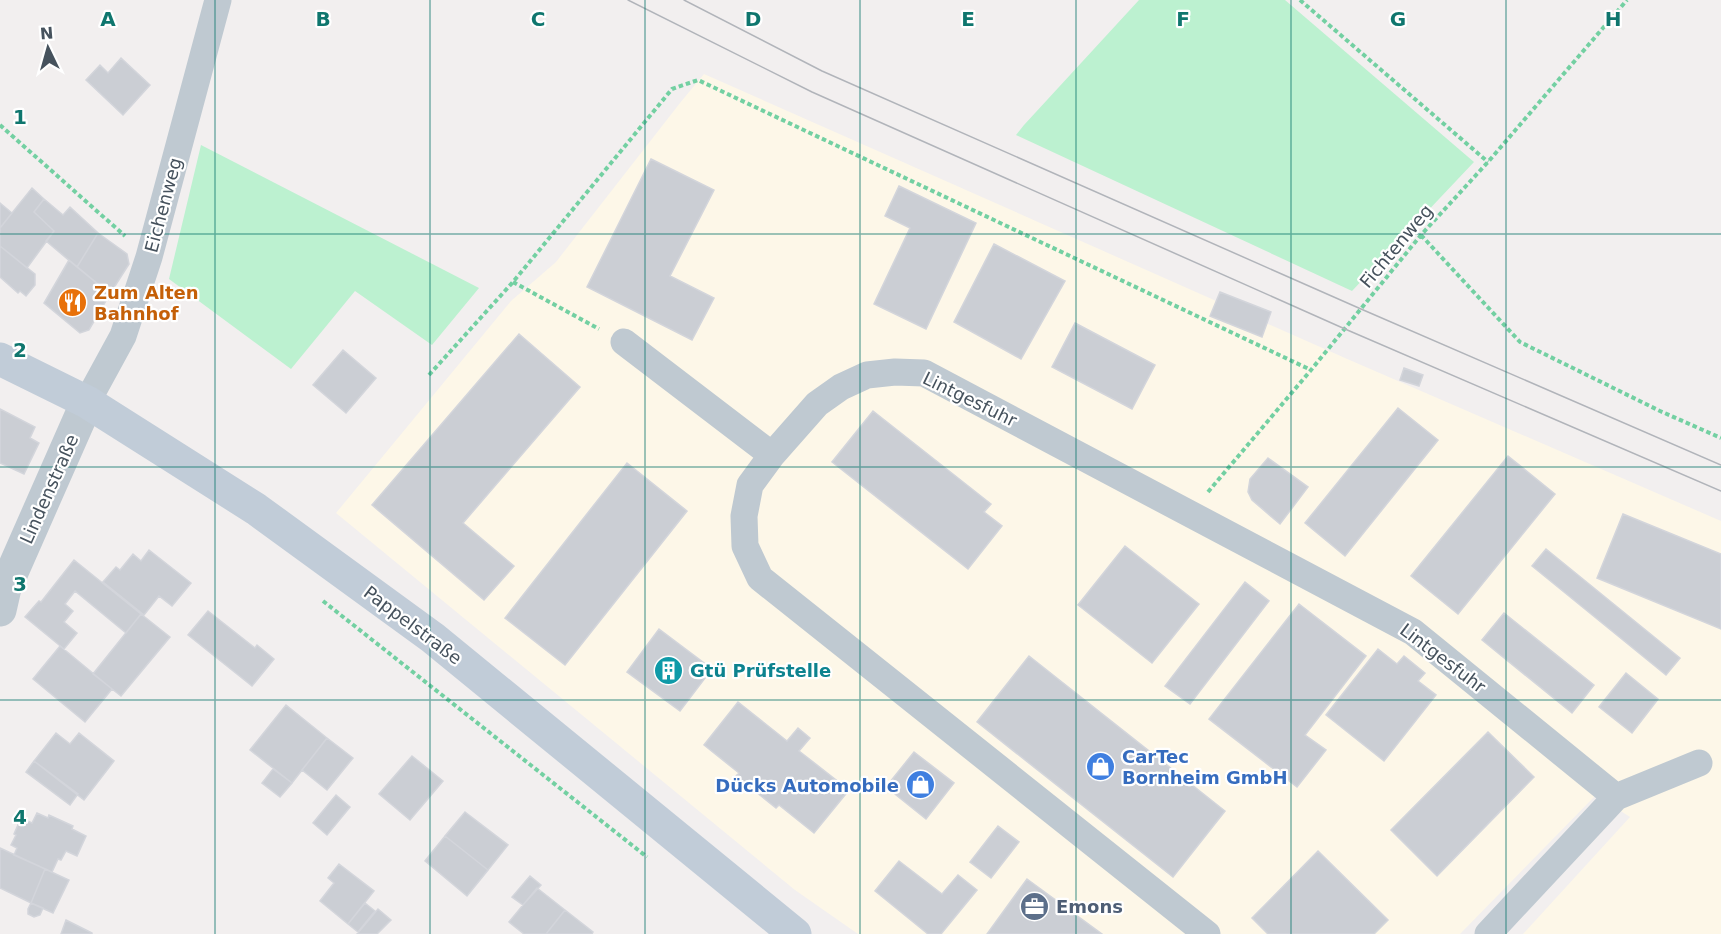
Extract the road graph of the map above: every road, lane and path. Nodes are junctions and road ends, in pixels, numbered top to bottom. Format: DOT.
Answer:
graph roads {
  1 [pos="218,0"];
  2 [pos="1300,0"];
  3 [pos="1627,0"];
  4 [pos="0,126"];
  5 [pos="1488,162"];
  6 [pos="1421,235"];
  7 [pos="148,257"];
  8 [pos="513,282"];
  9 [pos="624,342"];
  10 [pos="0,358"];
  11 [pos="1311,370"];
  12 [pos="429,375"];
  13 [pos="87,402"];
  14 [pos="1721,438"];
  15 [pos="772,455"];
  16 [pos="1190,513"];
  17 [pos="323,600"];
  18 [pos="0,610"];
  19 [pos="1699,763"];
  20 [pos="1616,797"];
  21 [pos="650,860"];
  22 [pos="795,934"];
  23 [pos="1207,934"];
  24 [pos="1488,934"];
  1 -- 7 [label="street, Eichenweg"];
  2 -- 5 [label="path"];
  3 -- 5 [label="path, Fichtenweg"];
  4 -- 7 [label="path"];
  5 -- 6 [label="path, Fichtenweg"];
  6 -- 11 [label="path, Fichtenweg"];
  6 -- 14 [label="path"];
  7 -- 13 [label="street, Eichenweg"];
  8 -- 9 [label="path"];
  8 -- 11 [label="path"];
  8 -- 12 [label="path"];
  9 -- 15 [label="street"];
  10 -- 13 [label="main road, Pappelstraße"];
  11 -- 16 [label="path, Fichtenweg"];
  13 -- 18 [label="street, Lindenstraße"];
  13 -- 22 [label="main road, Pappelstraße"];
  15 -- 16 [label="street, Lintgesfuhr"];
  15 -- 23 [label="street, Lintgesfuhr"];
  16 -- 20 [label="street, Lintgesfuhr"];
  17 -- 21 [label="path"];
  19 -- 20 [label="street"];
  20 -- 24 [label="street"];
}
